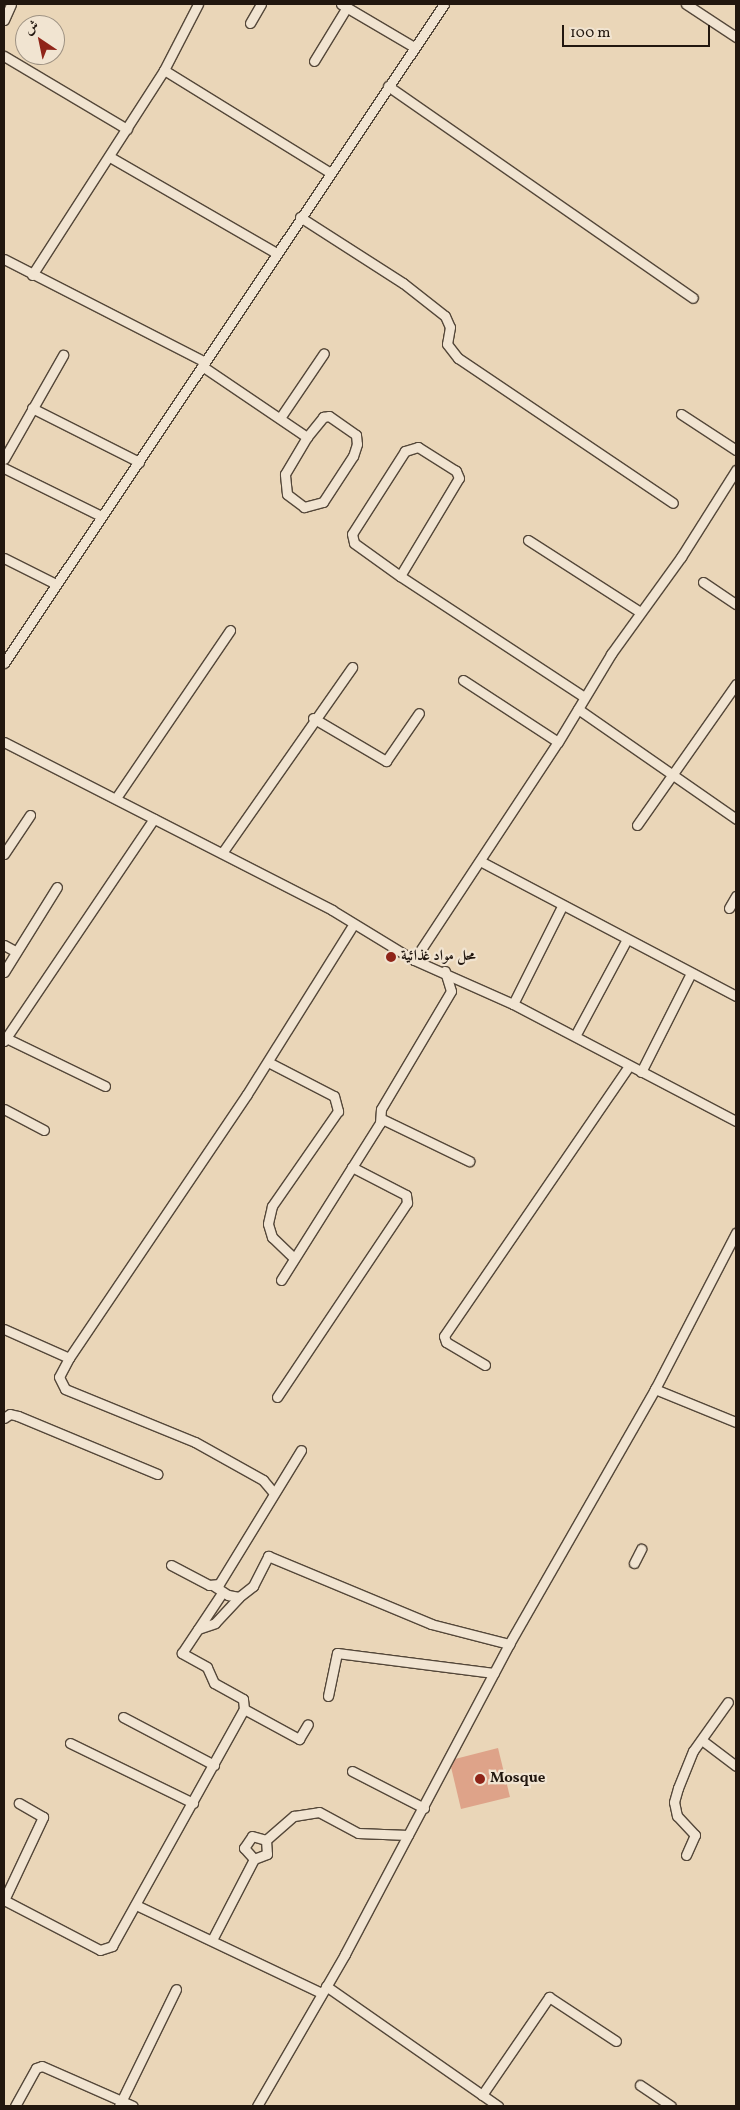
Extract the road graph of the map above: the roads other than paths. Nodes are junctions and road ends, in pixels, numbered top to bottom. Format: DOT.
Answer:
graph roads {
  1 [pos="11,4"];
  2 [pos="198,4"];
  3 [pos="262,4"];
  4 [pos="444,4"];
  5 [pos="686,4"];
  6 [pos="344,6"];
  7 [pos="4,20"];
  8 [pos="250,23"];
  9 [pos="736,37"];
  10 [pos="414,47"];
  11 [pos="4,56"];
  12 [pos="314,61"];
  13 [pos="164,70"];
  14 [pos="388,86"];
  15 [pos="127,129"];
  16 [pos="110,157"];
  17 [pos="330,173"];
  18 [pos="300,217"];
  19 [pos="276,253"];
  20 [pos="4,259"];
  21 [pos="32,275"];
  22 [pos="693,298"];
  23 [pos="324,353"];
  24 [pos="64,355"];
  25 [pos="204,364"];
  26 [pos="32,408"];
  27 [pos="681,414"];
  28 [pos="280,418"];
  29 [pos="307,437"];
  30 [pos="736,450"];
  31 [pos="4,459"];
  32 [pos="138,462"];
  33 [pos="4,468"];
  34 [pos="736,470"];
  35 [pos="673,503"];
  36 [pos="102,516"];
  37 [pos="528,540"];
  38 [pos="4,558"];
  39 [pos="400,576"];
  40 [pos="702,582"];
  41 [pos="56,584"];
  42 [pos="736,604"];
  43 [pos="640,612"];
  44 [pos="230,630"];
  45 [pos="4,661"];
  46 [pos="352,667"];
  47 [pos="463,680"];
  48 [pos="736,684"];
  49 [pos="728,696"];
  50 [pos="584,697"];
  51 [pos="736,702"];
  52 [pos="578,709"];
  53 [pos="418,713"];
  54 [pos="314,718"];
  55 [pos="4,742"];
  56 [pos="558,742"];
  57 [pos="671,776"];
  58 [pos="116,798"];
  59 [pos="30,815"];
  60 [pos="736,818"];
  61 [pos="154,819"];
  62 [pos="636,825"];
  63 [pos="222,853"];
  64 [pos="4,854"];
  65 [pos="480,861"];
  66 [pos="57,887"];
  67 [pos="736,896"];
  68 [pos="562,906"];
  69 [pos="729,908"];
  70 [pos="353,925"];
  71 [pos="626,941"];
  72 [pos="4,945"];
  73 [pos="15,951"];
  74 [pos="414,960"];
  75 [pos="445,971"];
  76 [pos="4,972"];
  77 [pos="691,973"];
  78 [pos="736,996"];
  79 [pos="513,1004"];
  80 [pos="575,1036"];
  81 [pos="5,1040"];
  82 [pos="268,1062"];
  83 [pos="629,1066"];
  84 [pos="641,1072"];
  85 [pos="105,1086"];
  86 [pos="4,1109"];
  87 [pos="382,1119"];
  88 [pos="736,1121"];
  89 [pos="44,1130"];
  90 [pos="469,1161"];
  91 [pos="352,1167"];
  92 [pos="736,1232"];
  93 [pos="294,1258"];
  94 [pos="281,1280"];
  95 [pos="4,1329"];
  96 [pos="69,1358"];
  97 [pos="485,1365"];
  98 [pos="654,1388"];
  99 [pos="277,1397"];
  100 [pos="4,1418"];
  101 [pos="736,1422"];
  102 [pos="301,1450"];
  103 [pos="157,1474"];
  104 [pos="274,1493"];
  105 [pos="641,1549"];
  106 [pos="634,1563"];
  107 [pos="171,1564"];
  108 [pos="214,1586"];
  109 [pos="222,1593"];
  110 [pos="239,1597"];
  111 [pos="198,1629"];
  112 [pos="509,1644"];
  113 [pos="494,1673"];
  114 [pos="328,1696"];
  115 [pos="728,1702"];
  116 [pos="244,1709"];
  117 [pos="123,1717"];
  118 [pos="308,1724"];
  119 [pos="703,1741"];
  120 [pos="70,1743"];
  121 [pos="214,1765"];
  122 [pos="736,1766"];
  123 [pos="352,1771"];
  124 [pos="19,1803"];
  125 [pos="193,1804"];
  126 [pos="424,1808"];
  127 [pos="408,1835"];
  128 [pos="266,1840"];
  129 [pos="686,1855"];
  130 [pos="254,1859"];
  131 [pos="4,1900"];
  132 [pos="136,1905"];
  133 [pos="212,1940"];
  134 [pos="176,1989"];
  135 [pos="324,1989"];
  136 [pos="616,2041"];
  137 [pos="640,2085"];
  138 [pos="482,2095"];
  139 [pos="120,2103"];
  140 [pos="492,2104"];
  141 [pos="15,2106"];
  142 [pos="133,2106"];
  143 [pos="257,2106"];
  144 [pos="672,2106"];
  1 -- 7 [label="street"];
  2 -- 13 [label="street"];
  3 -- 8 [label="street"];
  4 -- 10 [label="street"];
  5 -- 9 [label="street"];
  6 -- 10 [label="street"];
  6 -- 12 [label="street"];
  10 -- 14 [label="street"];
  11 -- 15 [label="street"];
  13 -- 15 [label="street"];
  13 -- 17 [label="street"];
  14 -- 17 [label="street"];
  14 -- 22 [label="street"];
  15 -- 16 [label="street"];
  16 -- 19 [label="street"];
  16 -- 21 [label="street"];
  17 -- 18 [label="street"];
  18 -- 19 [label="street"];
  18 -- 35 [label="street"];
  19 -- 25 [label="street"];
  20 -- 21 [label="street"];
  21 -- 25 [label="street"];
  23 -- 28 [label="street"];
  24 -- 26 [label="street"];
  25 -- 28 [label="street"];
  25 -- 32 [label="street"];
  26 -- 31 [label="street"];
  26 -- 32 [label="street"];
  27 -- 30 [label="street"];
  28 -- 29 [label="street"];
  29 -- 29 [label="street"];
  32 -- 36 [label="street"];
  33 -- 36 [label="street"];
  34 -- 43 [label="street"];
  36 -- 41 [label="street"];
  37 -- 43 [label="street"];
  38 -- 41 [label="street"];
  39 -- 39 [label="street"];
  39 -- 50 [label="street"];
  40 -- 42 [label="street"];
  41 -- 45 [label="street"];
  43 -- 50 [label="street"];
  44 -- 58 [label="street"];
  46 -- 54 [label="street"];
  47 -- 56 [label="street"];
  48 -- 49 [label="street"];
  49 -- 51 [label="street"];
  49 -- 57 [label="street"];
  50 -- 52 [label="street"];
  52 -- 56 [label="street"];
  52 -- 57 [label="street"];
  53 -- 54 [label="street"];
  54 -- 63 [label="street"];
  55 -- 58 [label="street"];
  56 -- 65 [label="street"];
  57 -- 60 [label="street"];
  57 -- 62 [label="street"];
  58 -- 61 [label="street"];
  59 -- 64 [label="street"];
  61 -- 63 [label="street"];
  61 -- 81 [label="street"];
  63 -- 70 [label="street"];
  65 -- 68 [label="street"];
  65 -- 74 [label="street"];
  66 -- 73 [label="street"];
  67 -- 69 [label="street"];
  68 -- 71 [label="street"];
  68 -- 79 [label="street"];
  70 -- 74 [label="street"];
  70 -- 82 [label="street"];
  71 -- 77 [label="street"];
  71 -- 80 [label="street"];
  72 -- 73 [label="street"];
  73 -- 76 [label="street"];
  74 -- 75 [label="street"];
  75 -- 79 [label="street"];
  75 -- 87 [label="street"];
  77 -- 78 [label="street"];
  77 -- 84 [label="street"];
  79 -- 80 [label="street"];
  80 -- 83 [label="street"];
  81 -- 85 [label="street"];
  82 -- 93 [label="street"];
  82 -- 96 [label="street"];
  83 -- 84 [label="street"];
  83 -- 97 [label="street"];
  84 -- 88 [label="street"];
  86 -- 89 [label="street"];
  87 -- 90 [label="street"];
  87 -- 91 [label="street"];
  91 -- 93 [label="street"];
  91 -- 99 [label="street"];
  92 -- 98 [label="street"];
  93 -- 94 [label="street"];
  95 -- 96 [label="street"];
  96 -- 104 [label="street"];
  98 -- 101 [label="street"];
  98 -- 112 [label="street"];
  100 -- 103 [label="street"];
  102 -- 104 [label="street"];
  104 -- 108 [label="street"];
  105 -- 106 [label="street"];
  107 -- 108 [label="street"];
  108 -- 109 [label="street"];
  109 -- 110 [label="street"];
  109 -- 111 [label="street"];
  110 -- 111 [label="street"];
  110 -- 112 [label="street"];
  111 -- 116 [label="street"];
  112 -- 113 [label="street"];
  113 -- 114 [label="street"];
  113 -- 126 [label="street"];
  115 -- 119 [label="street"];
  116 -- 118 [label="street"];
  116 -- 121 [label="street"];
  117 -- 121 [label="street"];
  119 -- 122 [label="street"];
  119 -- 129 [label="street"];
  120 -- 125 [label="street"];
  121 -- 125 [label="street"];
  123 -- 126 [label="street"];
  124 -- 131 [label="street"];
  125 -- 132 [label="street"];
  126 -- 127 [label="street"];
  127 -- 128 [label="street"];
  127 -- 135 [label="street"];
  128 -- 130 [label="street"];
  128 -- 130 [label="street"];
  130 -- 133 [label="street"];
  131 -- 132 [label="street"];
  132 -- 133 [label="street"];
  133 -- 135 [label="street"];
  134 -- 139 [label="street"];
  135 -- 138 [label="street"];
  135 -- 143 [label="street"];
  136 -- 138 [label="street"];
  137 -- 144 [label="street"];
  138 -- 140 [label="street"];
  139 -- 141 [label="street"];
  139 -- 142 [label="street"];
}
